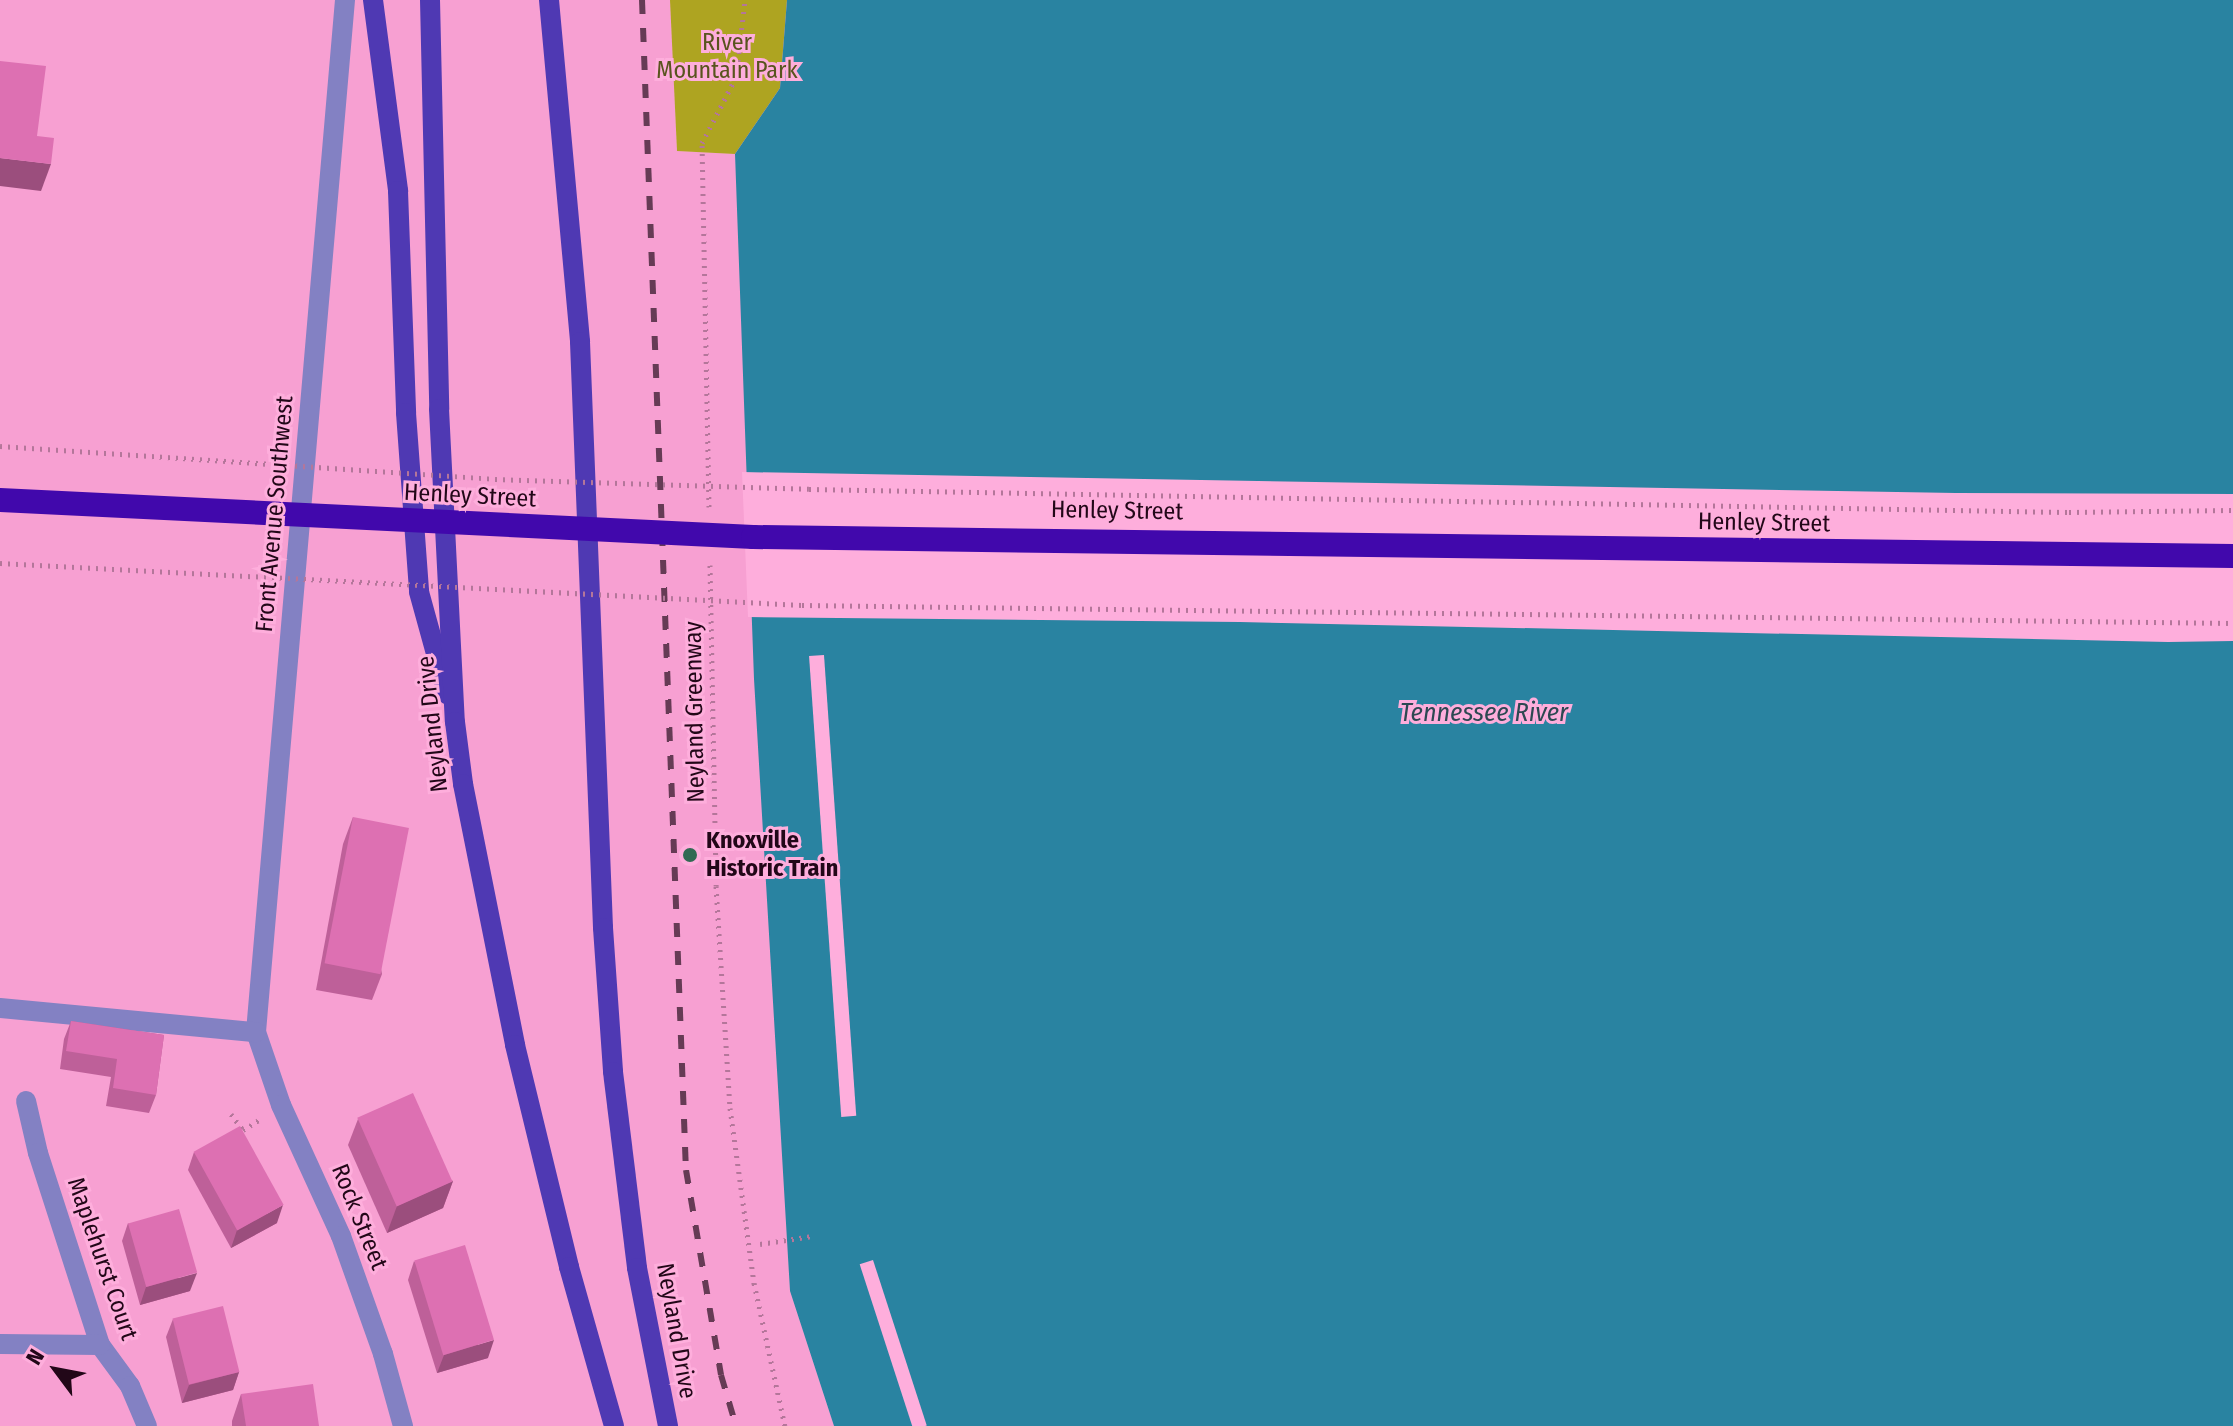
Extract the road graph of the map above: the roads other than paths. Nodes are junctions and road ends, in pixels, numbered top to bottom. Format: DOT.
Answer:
graph roads {
  1 [pos="345,0"];
  2 [pos="373,0"];
  3 [pos="430,0"];
  4 [pos="549,0"];
  5 [pos="0,500"];
  6 [pos="2233,556"];
  7 [pos="455,722"];
  8 [pos="0,1008"];
  9 [pos="256,1032"];
  10 [pos="26,1101"];
  11 [pos="0,1344"];
  12 [pos="100,1345"];
  13 [pos="147,1426"];
  14 [pos="403,1426"];
  15 [pos="614,1426"];
  16 [pos="668,1426"];
  1 -- 9 [label="street, Front Avenue Southwest"];
  2 -- 7 [label="main road"];
  3 -- 7 [label="main road, Neyland Drive"];
  4 -- 16 [label="main road, Neyland Drive"];
  5 -- 6 [label="highway, Henley Street, bridge"];
  7 -- 15 [label="main road, Neyland Drive"];
  8 -- 9 [label="street"];
  9 -- 14 [label="street, Rock Street"];
  10 -- 12 [label="street, Maplehurst Court"];
  11 -- 12 [label="street"];
  12 -- 13 [label="street, Maplehurst Court"];
}
